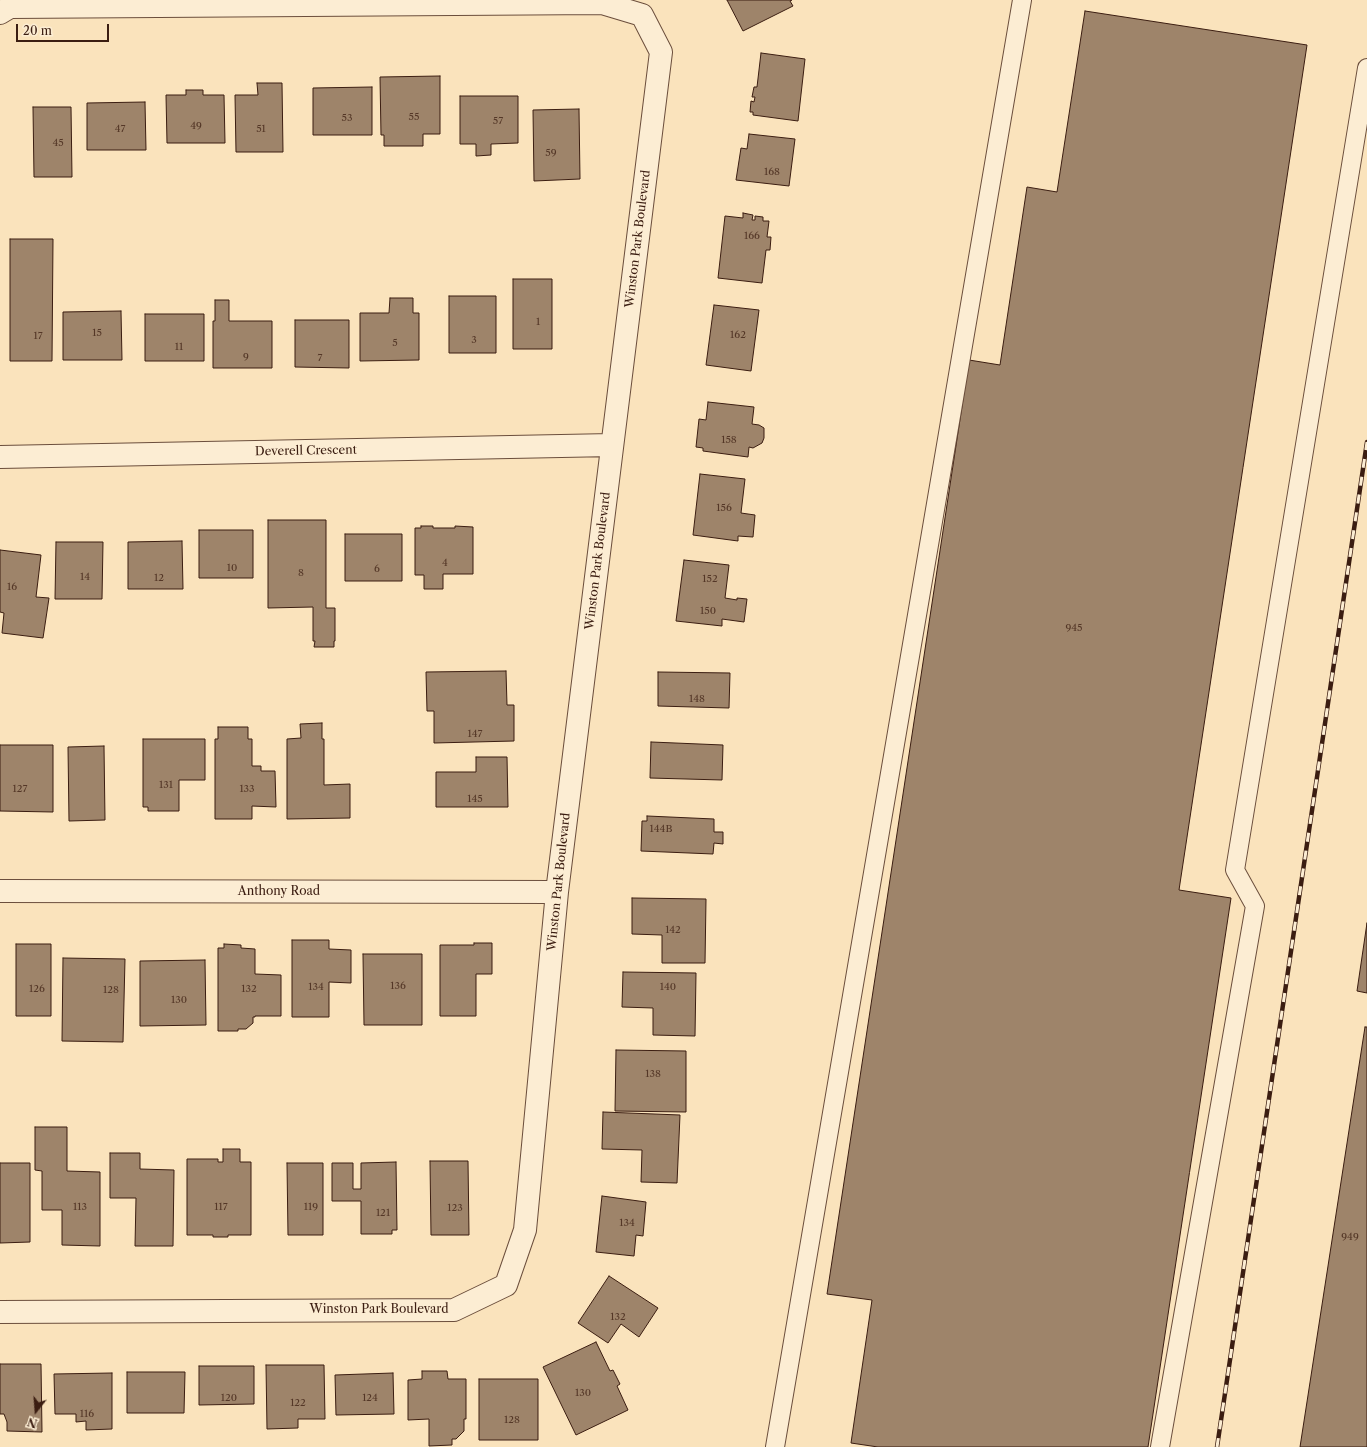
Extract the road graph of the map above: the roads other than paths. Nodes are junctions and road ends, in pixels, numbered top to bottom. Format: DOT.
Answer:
graph roads {
  1 [pos="1022,0"];
  2 [pos="0,13"];
  3 [pos="1367,68"];
  4 [pos="612,445"];
  5 [pos="0,457"];
  6 [pos="0,891"];
  7 [pos="557,892"];
  8 [pos="0,1312"];
  9 [pos="775,1447"];
  10 [pos="1160,1447"];
  1 -- 9 [label="lane"];
  2 -- 4 [label="street, Winston Park Boulevard"];
  3 -- 10 [label="lane"];
  4 -- 5 [label="street, Deverell Crescent"];
  4 -- 7 [label="street, Winston Park Boulevard"];
  6 -- 7 [label="street, Anthony Road"];
  7 -- 8 [label="street, Winston Park Boulevard"];
}
